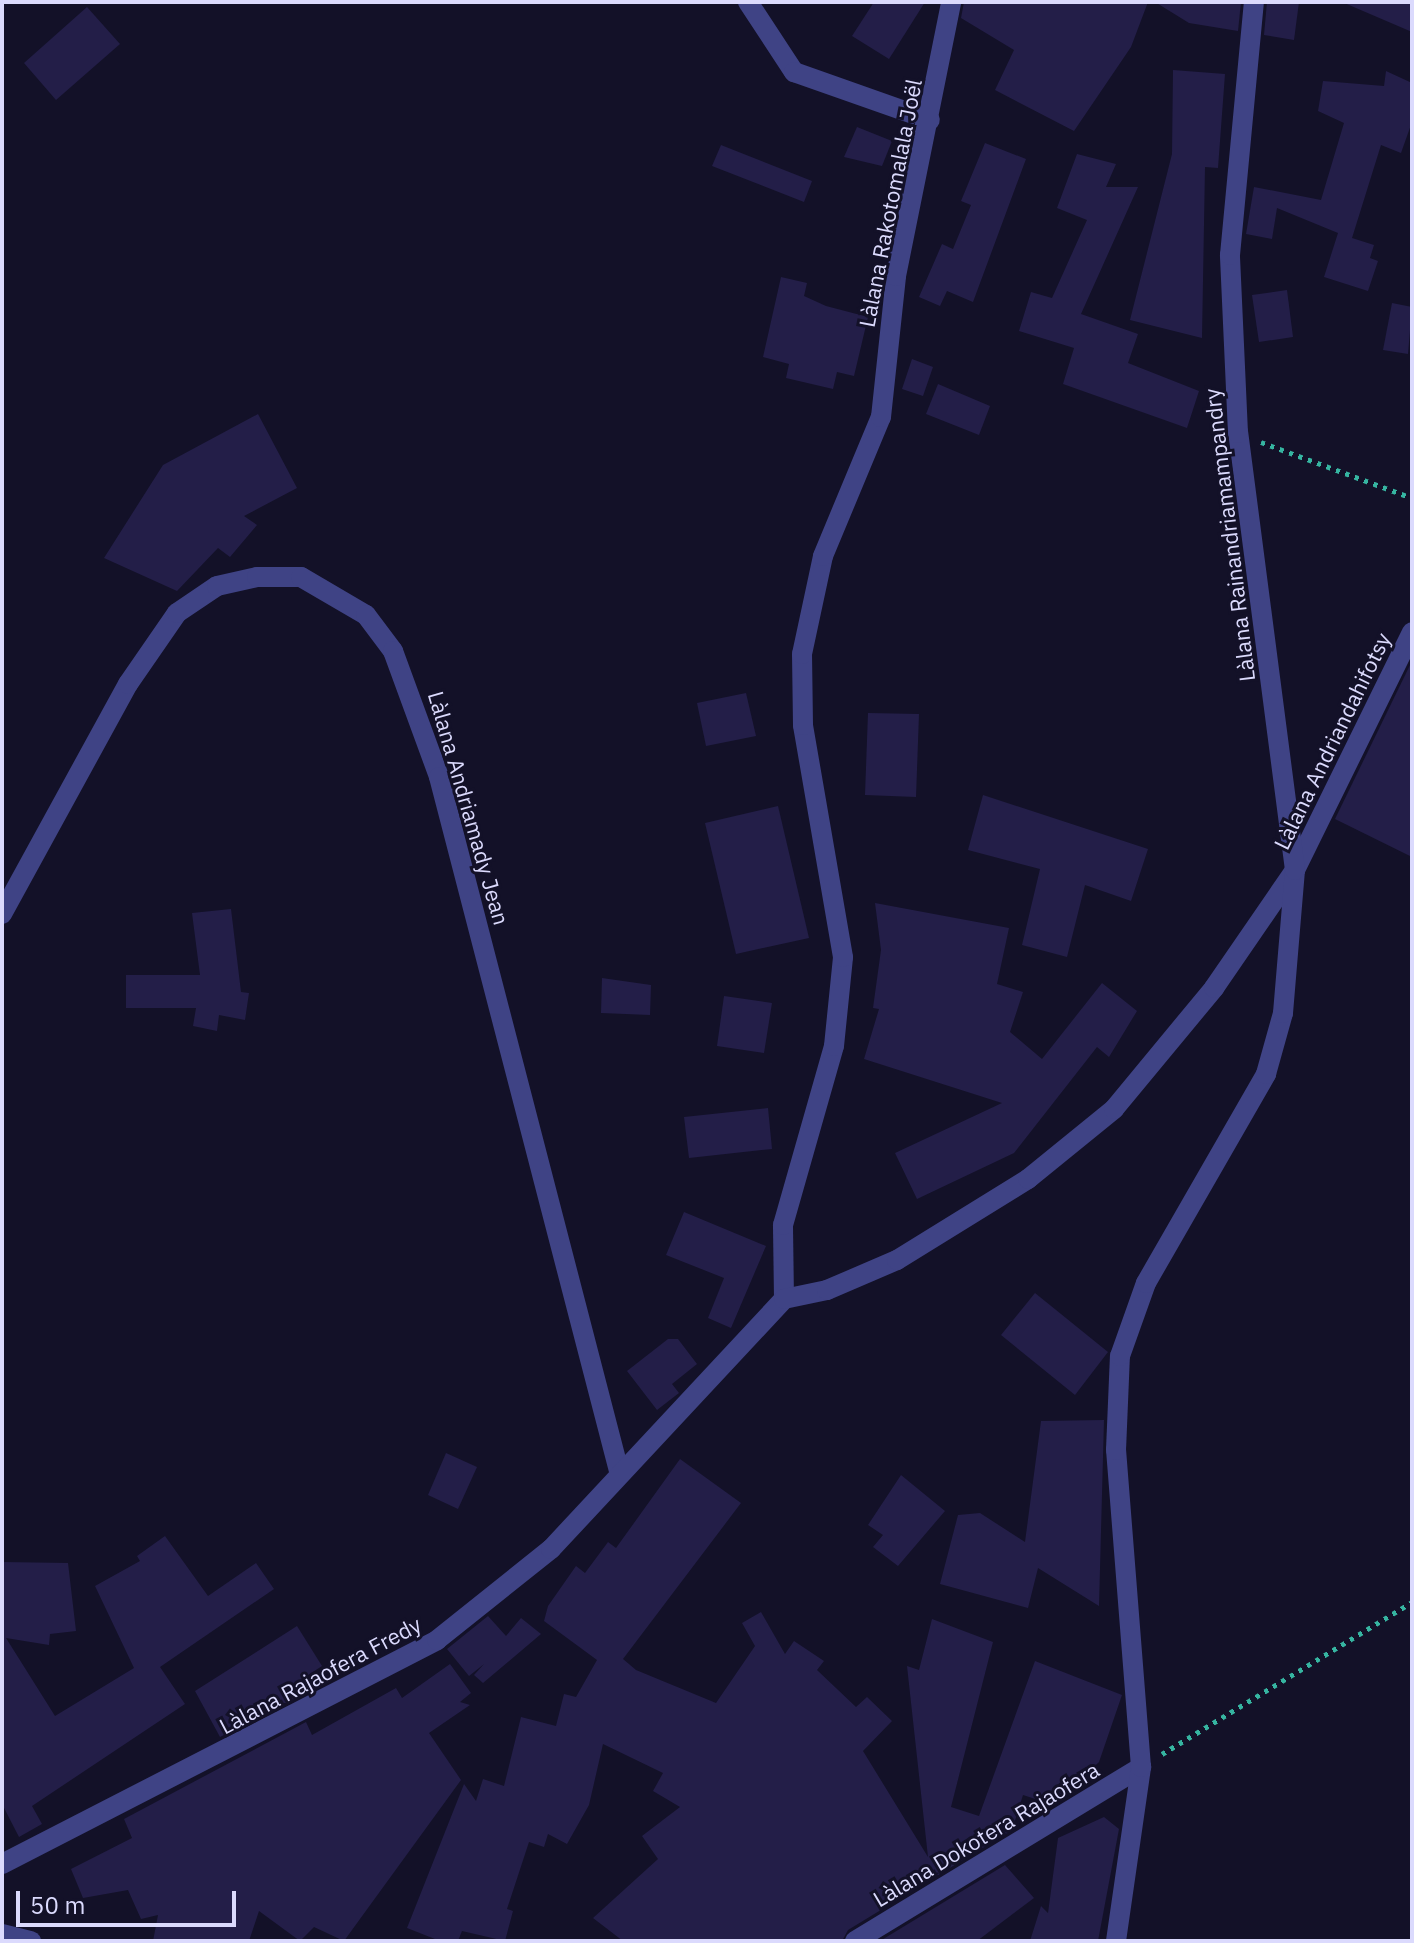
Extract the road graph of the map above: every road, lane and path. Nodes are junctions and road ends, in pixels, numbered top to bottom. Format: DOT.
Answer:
graph roads {
  1 [pos="748,2"];
  2 [pos="951,2"];
  3 [pos="1254,2"];
  4 [pos="930,120"];
  5 [pos="1238,433"];
  6 [pos="1412,498"];
  7 [pos="1412,632"];
  8 [pos="1295,870"];
  9 [pos="2,914"];
  10 [pos="784,1299"];
  11 [pos="619,1471"];
  12 [pos="1412,1602"];
  13 [pos="1141,1767"];
  14 [pos="2,1864"];
  15 [pos="2,1934"];
  16 [pos="31,1941"];
  17 [pos="855,1941"];
  18 [pos="1116,1941"];
  1 -- 4 [label="street"];
  2 -- 4 [label="street, Làlana Rakotomalala Joël"];
  3 -- 5 [label="street, Làlana Rainandriamampandry"];
  4 -- 10 [label="street, Làlana Rakotomalala Joël"];
  5 -- 6 [label="path"];
  5 -- 8 [label="street, Làlana Rainandriamampandry"];
  7 -- 8 [label="street, Làlana Andriandahifotsy"];
  8 -- 10 [label="street"];
  8 -- 13 [label="street"];
  9 -- 11 [label="street, Làlana Andriamady Jean"];
  10 -- 11 [label="street, Làlana Rajaofera Fredy"];
  11 -- 14 [label="street, Làlana Rajaofera Fredy"];
  12 -- 13 [label="path"];
  13 -- 17 [label="street, Làlana Dokotera Rajaofera"];
  13 -- 18 [label="street"];
  15 -- 16 [label="street"];
}
